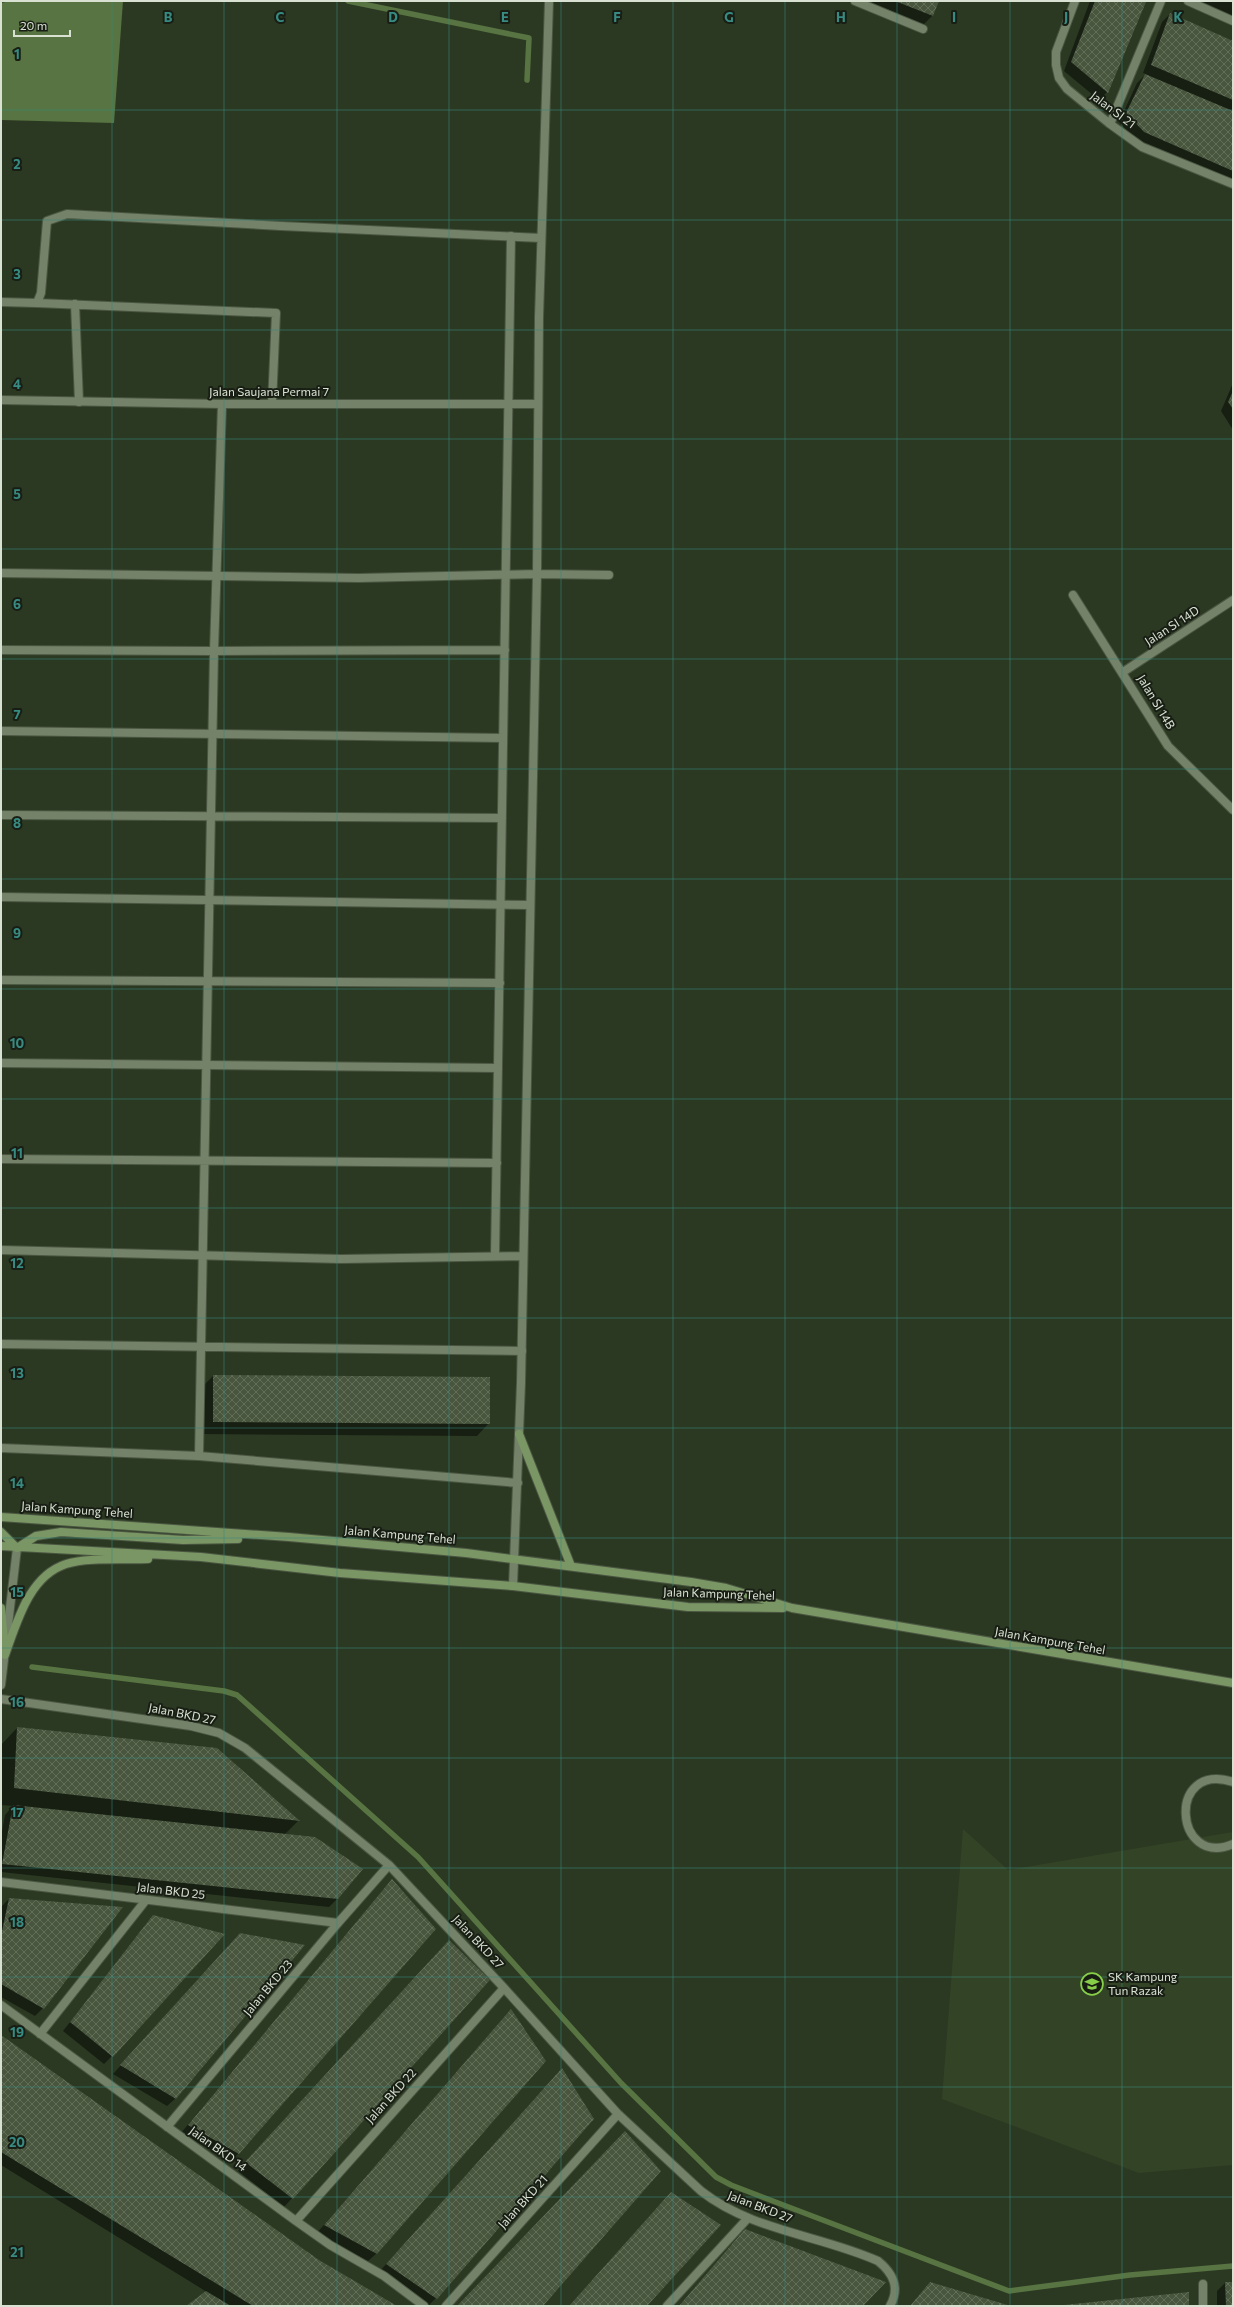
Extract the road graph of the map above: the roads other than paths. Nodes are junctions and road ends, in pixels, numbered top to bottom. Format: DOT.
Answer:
graph roads {
  1 [pos="549,1"];
  2 [pos="855,1"];
  3 [pos="1075,1"];
  4 [pos="1161,1"];
  5 [pos="1188,1"];
  6 [pos="1233,21"];
  7 [pos="923,29"];
  8 [pos="1110,124"];
  9 [pos="1233,184"];
  10 [pos="511,236"];
  11 [pos="541,238"];
  12 [pos="1,302"];
  13 [pos="37,303"];
  14 [pos="74,304"];
  15 [pos="1,400"];
  16 [pos="79,402"];
  17 [pos="508,403"];
  18 [pos="222,404"];
  19 [pos="272,404"];
  20 [pos="538,404"];
  21 [pos="1,573"];
  22 [pos="537,574"];
  23 [pos="506,575"];
  24 [pos="609,575"];
  25 [pos="216,576"];
  26 [pos="1073,595"];
  27 [pos="1233,600"];
  28 [pos="1,650"];
  29 [pos="505,650"];
  30 [pos="214,651"];
  31 [pos="1123,672"];
  32 [pos="1,731"];
  33 [pos="212,734"];
  34 [pos="503,738"];
  35 [pos="1230,801"];
  36 [pos="1233,810"];
  37 [pos="1,815"];
  38 [pos="211,817"];
  39 [pos="502,818"];
  40 [pos="1,897"];
  41 [pos="210,900"];
  42 [pos="501,904"];
  43 [pos="530,905"];
  44 [pos="1,980"];
  45 [pos="208,982"];
  46 [pos="500,983"];
  47 [pos="1,1063"];
  48 [pos="206,1066"];
  49 [pos="498,1068"];
  50 [pos="1,1159"];
  51 [pos="204,1160"];
  52 [pos="497,1163"];
  53 [pos="1,1250"];
  54 [pos="203,1255"];
  55 [pos="495,1256"];
  56 [pos="522,1256"];
  57 [pos="1,1344"];
  58 [pos="201,1348"];
  59 [pos="522,1351"];
  60 [pos="519,1434"];
  61 [pos="1,1448"];
  62 [pos="200,1456"];
  63 [pos="518,1483"];
  64 [pos="1,1517"];
  65 [pos="1,1532"];
  66 [pos="289,1538"];
  67 [pos="1,1546"];
  68 [pos="17,1548"];
  69 [pos="201,1557"];
  70 [pos="514,1559"];
  71 [pos="571,1566"];
  72 [pos="513,1586"];
  73 [pos="1,1608"];
  74 [pos="792,1608"];
  75 [pos="5,1654"];
  76 [pos="1233,1683"];
  77 [pos="1,1685"];
  78 [pos="1,1699"];
  79 [pos="1233,1782"];
  80 [pos="1233,1844"];
  81 [pos="389,1865"];
  82 [pos="1,1882"];
  83 [pos="146,1900"];
  84 [pos="338,1923"];
  85 [pos="504,1988"];
  86 [pos="1,2005"];
  87 [pos="40,2034"];
  88 [pos="618,2114"];
  89 [pos="167,2126"];
  90 [pos="748,2218"];
  91 [pos="296,2221"];
  92 [pos="1203,2284"];
  93 [pos="424,2306"];
  94 [pos="446,2306"];
  95 [pos="667,2306"];
  96 [pos="890,2306"];
  97 [pos="1204,2306"];
  1 -- 11 [label="street"];
  2 -- 7 [label="street"];
  3 -- 8 [label="street, Jalan SI 21"];
  4 -- 8 [label="street"];
  5 -- 6 [label="street"];
  8 -- 9 [label="street, Jalan SI 21"];
  10 -- 11 [label="street"];
  10 -- 13 [label="street"];
  10 -- 17 [label="street"];
  11 -- 20 [label="street"];
  12 -- 13 [label="street"];
  13 -- 14 [label="street"];
  14 -- 16 [label="street"];
  14 -- 19 [label="street"];
  15 -- 16 [label="street, Jalan Saujana Permai 7"];
  16 -- 18 [label="street, Jalan Saujana Permai 7"];
  17 -- 19 [label="street, Jalan Saujana Permai 7"];
  17 -- 20 [label="street, Jalan Saujana Permai 7"];
  17 -- 23 [label="street"];
  18 -- 19 [label="street, Jalan Saujana Permai 7"];
  18 -- 25 [label="street"];
  20 -- 22 [label="street"];
  21 -- 25 [label="street"];
  22 -- 23 [label="street"];
  22 -- 24 [label="street"];
  22 -- 43 [label="street"];
  23 -- 25 [label="street"];
  23 -- 29 [label="street"];
  25 -- 30 [label="street"];
  26 -- 31 [label="street, Jalan SI 14B"];
  27 -- 31 [label="street, Jalan SI 14D"];
  28 -- 30 [label="street"];
  29 -- 30 [label="street"];
  29 -- 34 [label="street"];
  30 -- 33 [label="street"];
  31 -- 35 [label="street, Jalan SI 14B"];
  32 -- 33 [label="street"];
  33 -- 34 [label="street"];
  33 -- 38 [label="street"];
  34 -- 39 [label="street"];
  35 -- 36 [label="street, Jalan SI 14B"];
  37 -- 38 [label="street"];
  38 -- 39 [label="street"];
  38 -- 41 [label="street"];
  39 -- 42 [label="street"];
  40 -- 41 [label="street"];
  41 -- 42 [label="street"];
  41 -- 45 [label="street"];
  42 -- 43 [label="street"];
  42 -- 46 [label="street"];
  43 -- 56 [label="street"];
  44 -- 45 [label="street"];
  45 -- 46 [label="street"];
  45 -- 48 [label="street"];
  46 -- 49 [label="street"];
  47 -- 48 [label="street"];
  48 -- 49 [label="street"];
  48 -- 51 [label="street"];
  49 -- 52 [label="street"];
  50 -- 51 [label="street"];
  51 -- 52 [label="street"];
  51 -- 54 [label="street"];
  52 -- 55 [label="street"];
  53 -- 54 [label="street"];
  54 -- 55 [label="street"];
  54 -- 58 [label="street"];
  55 -- 56 [label="street"];
  56 -- 59 [label="street"];
  57 -- 58 [label="street"];
  58 -- 59 [label="street"];
  58 -- 62 [label="street"];
  59 -- 60 [label="street"];
  60 -- 63 [label="street"];
  60 -- 71 [label="main road"];
  61 -- 62 [label="street"];
  62 -- 63 [label="street"];
  63 -- 70 [label="street"];
  64 -- 66 [label="main road, Jalan Kampung Tehel"];
  65 -- 68 [label="main road"];
  66 -- 68 [label="main road"];
  66 -- 70 [label="main road, Jalan Kampung Tehel"];
  67 -- 68 [label="main road, Jalan Kampung Tehel"];
  68 -- 69 [label="main road, Jalan Kampung Tehel"];
  68 -- 75 [label="street"];
  69 -- 72 [label="main road, Jalan Kampung Tehel"];
  69 -- 75 [label="main road"];
  70 -- 71 [label="main road, Jalan Kampung Tehel"];
  70 -- 72 [label="street"];
  71 -- 74 [label="main road, Jalan Kampung Tehel"];
  72 -- 74 [label="main road, Jalan Kampung Tehel"];
  73 -- 75 [label="main road"];
  74 -- 76 [label="main road, Jalan Kampung Tehel"];
  75 -- 77 [label="street"];
  78 -- 81 [label="street, Jalan BKD 27"];
  79 -- 80 [label="street"];
  81 -- 84 [label="street, Jalan BKD 23"];
  81 -- 85 [label="street, Jalan BKD 27"];
  82 -- 83 [label="street, Jalan BKD 25"];
  83 -- 84 [label="street, Jalan BKD 25"];
  83 -- 87 [label="street"];
  84 -- 89 [label="street, Jalan BKD 23"];
  85 -- 88 [label="street, Jalan BKD 27"];
  85 -- 91 [label="street, Jalan BKD 22"];
  86 -- 87 [label="street, Jalan BKD 14"];
  87 -- 89 [label="street, Jalan BKD 14"];
  88 -- 90 [label="street, Jalan BKD 27"];
  88 -- 94 [label="street, Jalan BKD 21"];
  89 -- 91 [label="street, Jalan BKD 14"];
  90 -- 95 [label="street"];
  90 -- 96 [label="street, Jalan BKD 27"];
  91 -- 93 [label="street, Jalan BKD 14"];
  92 -- 97 [label="street"];
}
